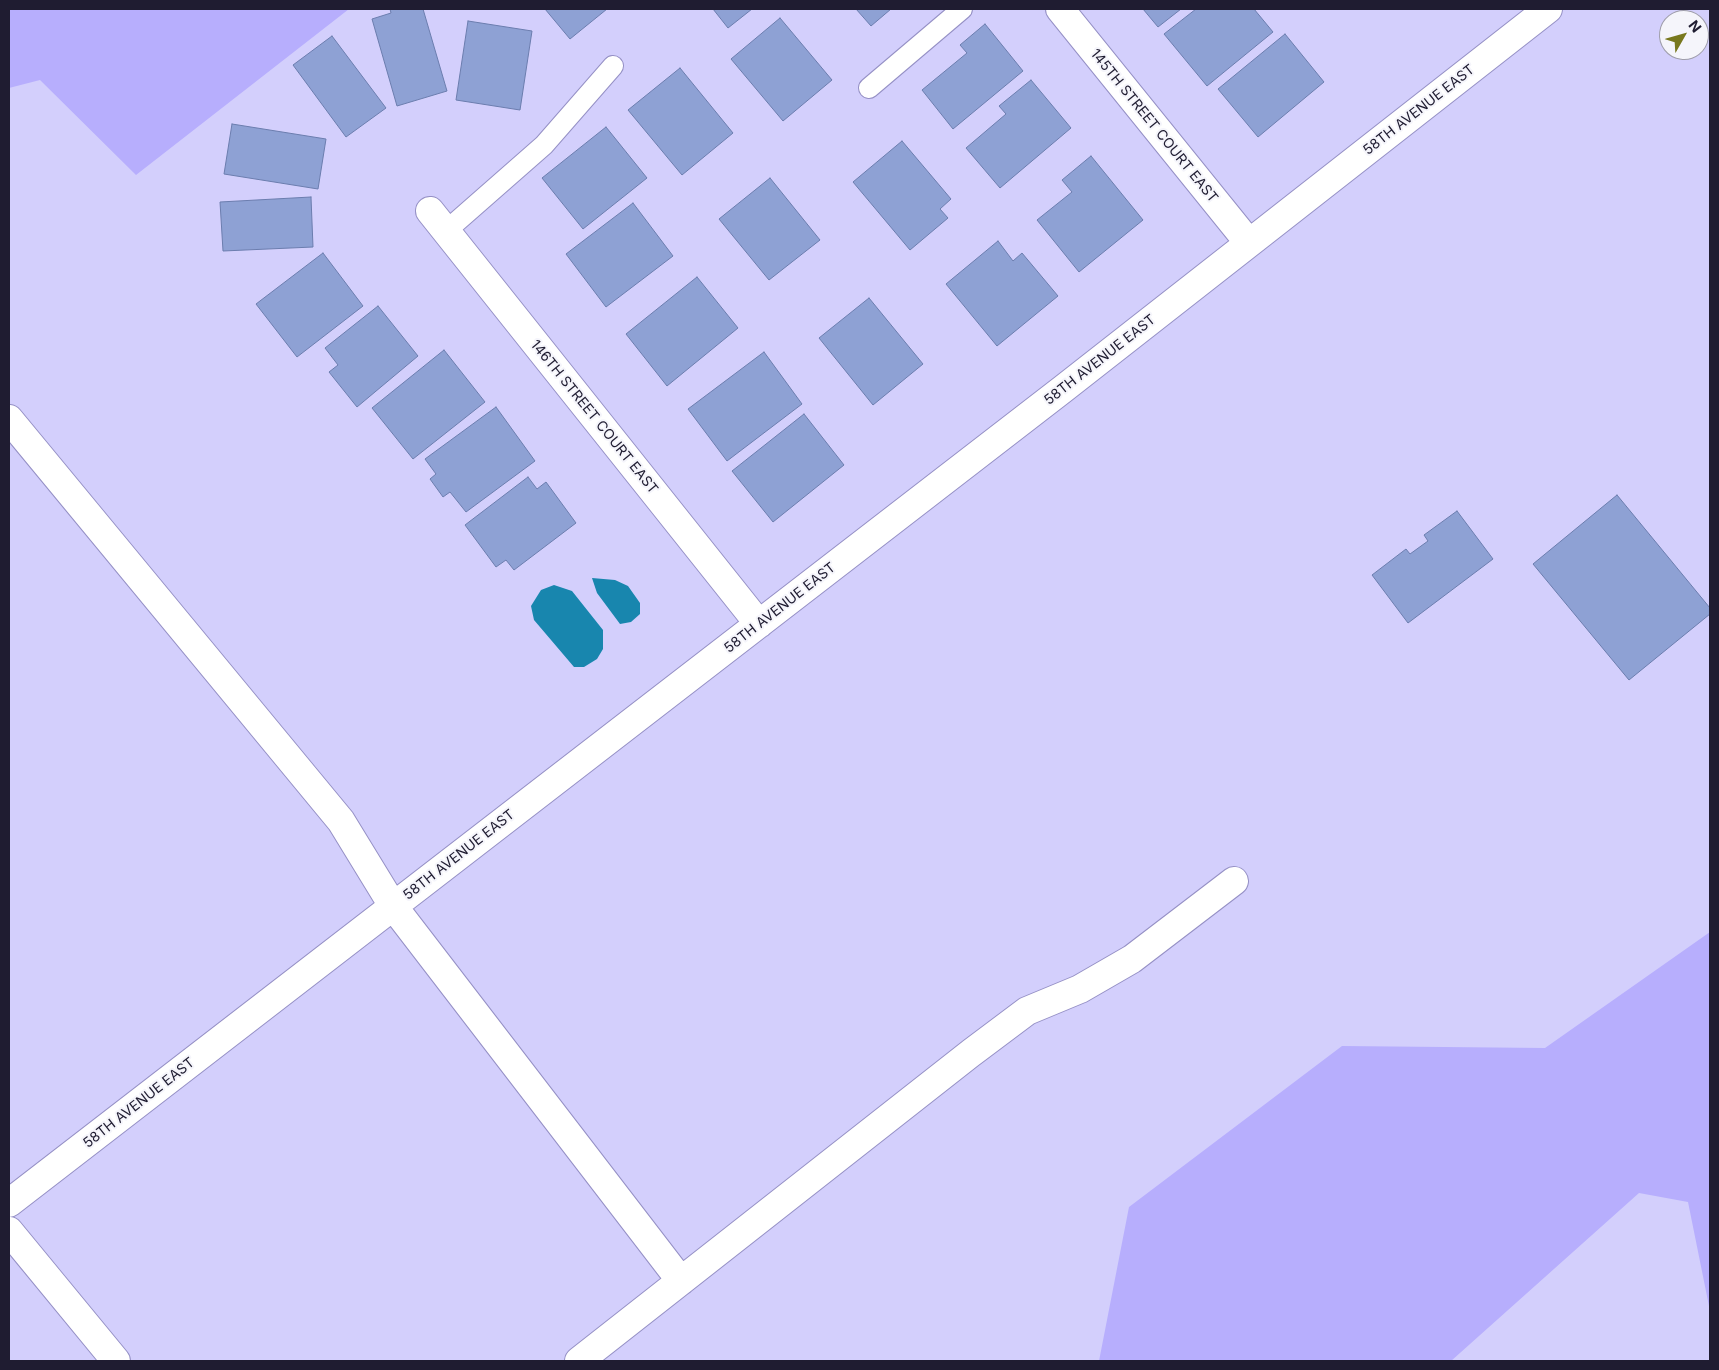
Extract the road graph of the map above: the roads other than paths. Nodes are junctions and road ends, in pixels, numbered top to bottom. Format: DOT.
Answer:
graph roads {
  1 [pos="962,9"];
  2 [pos="1060,9"];
  3 [pos="1548,9"];
  4 [pos="613,66"];
  5 [pos="869,88"];
  6 [pos="438,221"];
  7 [pos="1249,243"];
  8 [pos="9,420"];
  9 [pos="759,624"];
  10 [pos="1234,881"];
  11 [pos="393,906"];
  12 [pos="9,1203"];
  13 [pos="9,1231"];
  14 [pos="681,1281"];
  15 [pos="116,1361"];
  16 [pos="579,1361"];
  1 -- 5 [label="lane"];
  2 -- 7 [label="street, 145TH STREET COURT EAST"];
  3 -- 7 [label="street, 58TH AVENUE EAST"];
  4 -- 6 [label="lane"];
  6 -- 9 [label="street, 146TH STREET COURT EAST"];
  7 -- 9 [label="street, 58TH AVENUE EAST"];
  8 -- 11 [label="street"];
  9 -- 11 [label="street, 58TH AVENUE EAST"];
  10 -- 14 [label="street"];
  11 -- 12 [label="street, 58TH AVENUE EAST"];
  11 -- 14 [label="street"];
  13 -- 15 [label="street"];
  14 -- 16 [label="street"];
}
